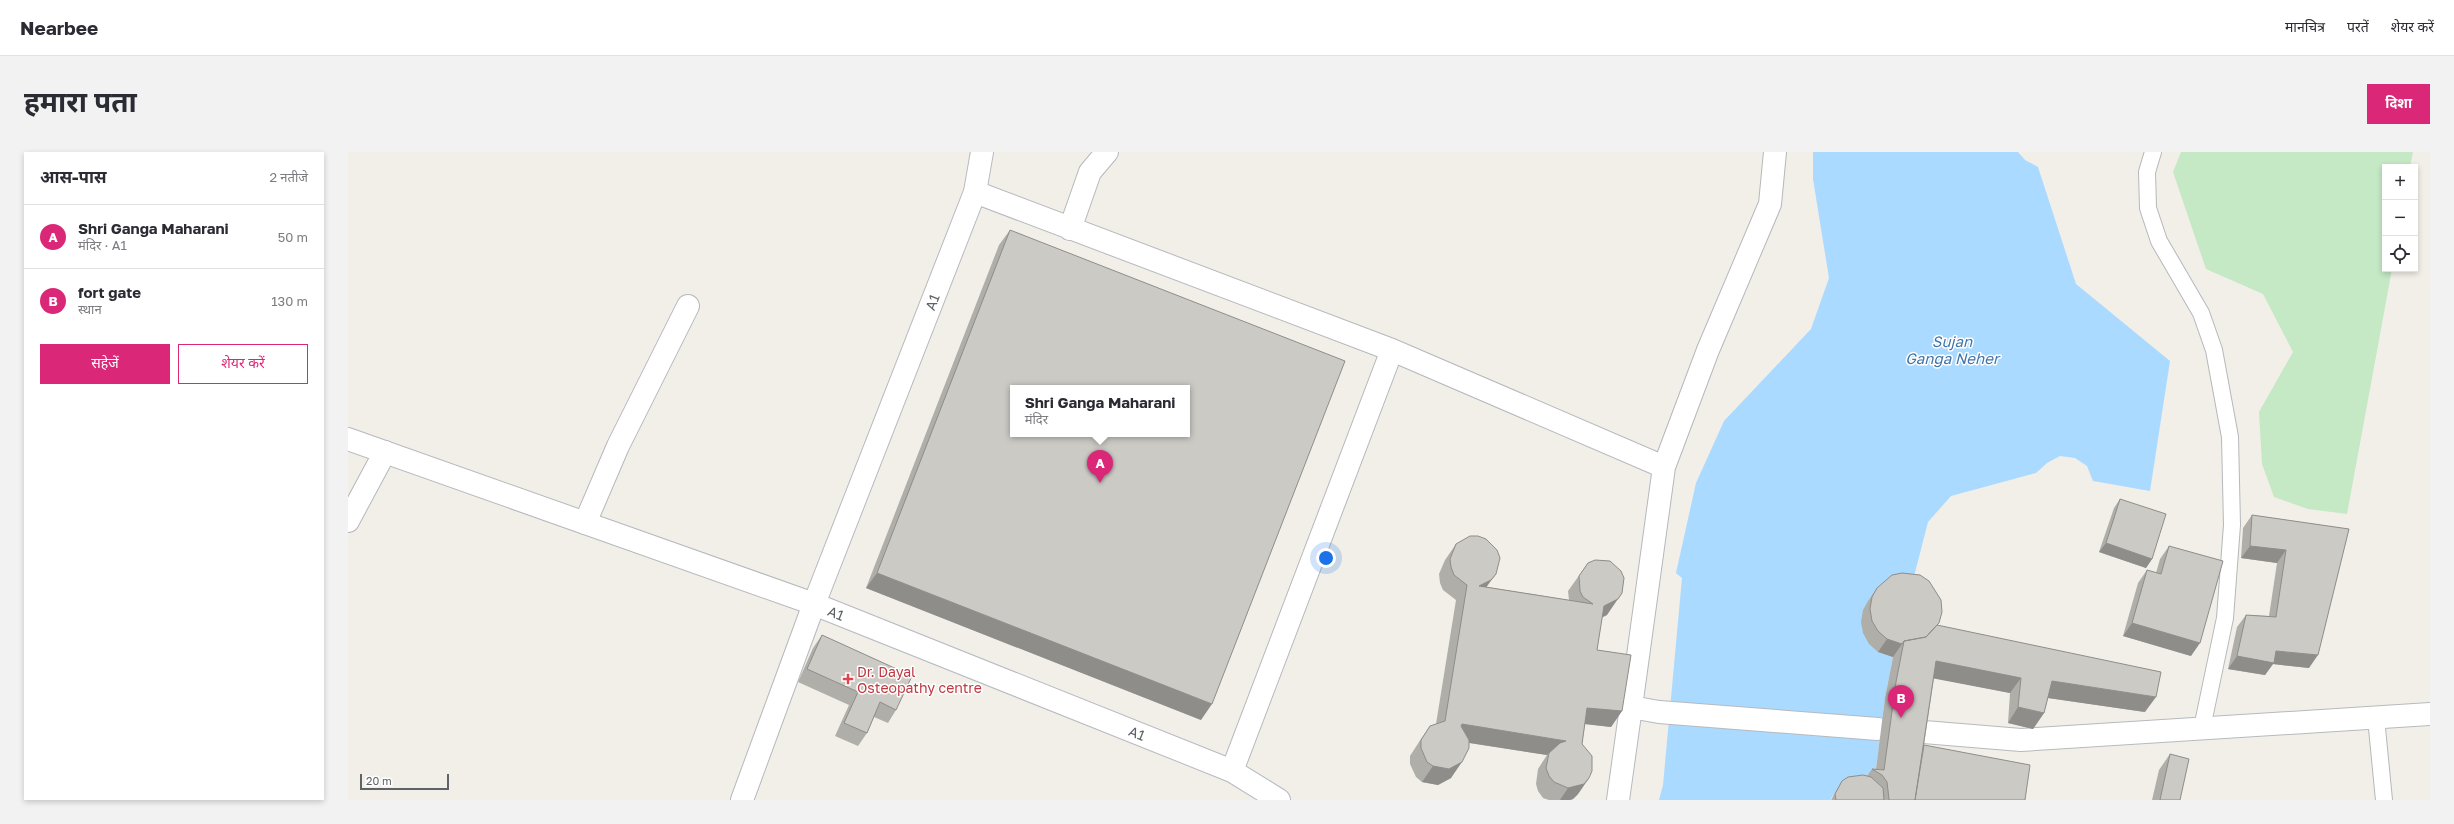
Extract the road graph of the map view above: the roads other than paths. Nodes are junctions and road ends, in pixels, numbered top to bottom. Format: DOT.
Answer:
graph roads {
  1 [pos="982,152"];
  2 [pos="1107,152"];
  3 [pos="1775,152"];
  4 [pos="2153,152"];
  5 [pos="975,192"];
  6 [pos="1070,229"];
  7 [pos="688,306"];
  8 [pos="1392,350"];
  9 [pos="348,439"];
  10 [pos="385,452"];
  11 [pos="1664,467"];
  12 [pos="348,521"];
  13 [pos="585,523"];
  14 [pos="814,604"];
  15 [pos="1631,707"];
  16 [pos="2430,714"];
  17 [pos="2376,718"];
  18 [pos="2202,728"];
  19 [pos="1878,729"];
  20 [pos="1924,732"];
  21 [pos="1232,771"];
  22 [pos="742,800"];
  23 [pos="1279,800"];
  24 [pos="1618,800"];
  25 [pos="2384,800"];
  1 -- 5 [label="street, A1"];
  2 -- 6 [label="street"];
  3 -- 11 [label="street"];
  4 -- 18 [label="lane"];
  5 -- 6 [label="street"];
  5 -- 14 [label="street, A1"];
  6 -- 8 [label="street"];
  7 -- 13 [label="street"];
  8 -- 11 [label="street"];
  8 -- 21 [label="street"];
  9 -- 10 [label="street"];
  10 -- 12 [label="street"];
  10 -- 13 [label="street"];
  11 -- 15 [label="street"];
  13 -- 14 [label="street"];
  14 -- 21 [label="street, A1"];
  14 -- 22 [label="street"];
  15 -- 19 [label="street"];
  15 -- 24 [label="street"];
  16 -- 17 [label="street"];
  17 -- 18 [label="street"];
  17 -- 25 [label="lane"];
  18 -- 20 [label="street"];
  21 -- 23 [label="street, A1"];
}
